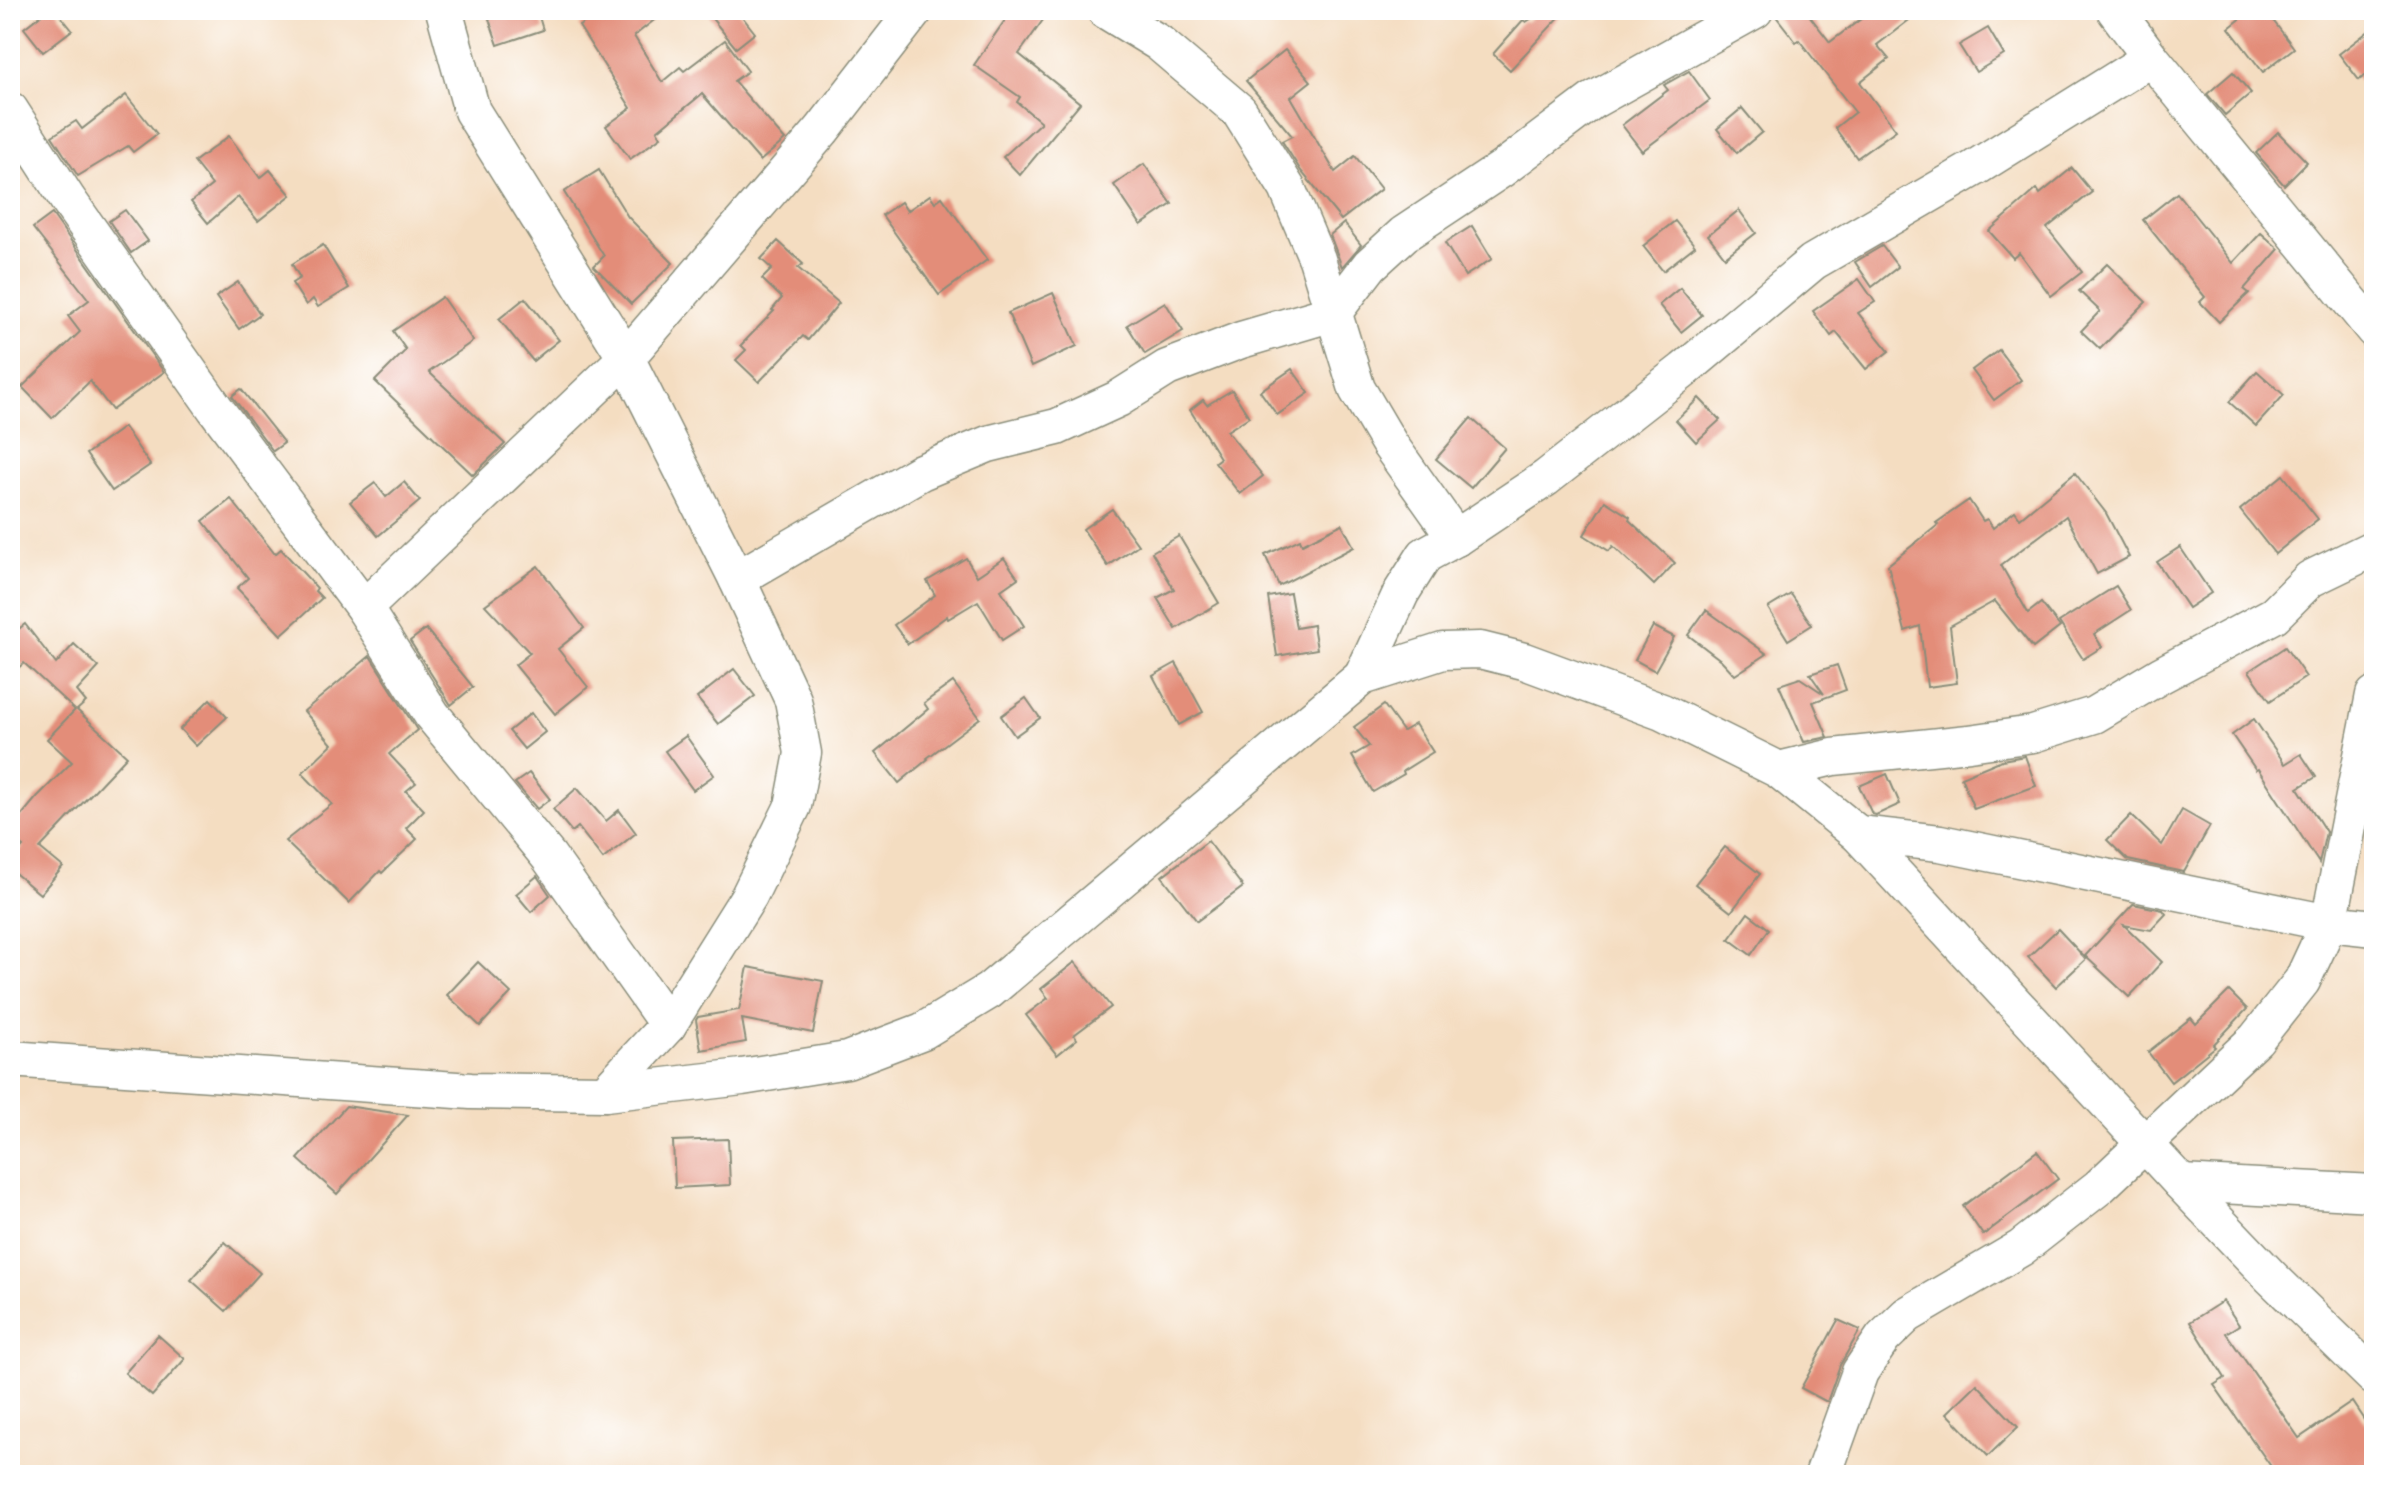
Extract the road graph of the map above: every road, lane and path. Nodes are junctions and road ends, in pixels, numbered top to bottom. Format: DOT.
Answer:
graph roads {
  1 [pos="444,10"];
  2 [pos="915,10"];
  3 [pos="1105,10"];
  4 [pos="1755,10"];
  5 [pos="2115,10"];
  6 [pos="2151,58"];
  7 [pos="10,110"];
  8 [pos="1333,313"];
  9 [pos="2374,330"];
  10 [pos="626,358"];
  11 [pos="1456,538"];
  12 [pos="2374,548"];
  13 [pos="737,579"];
  14 [pos="364,608"];
  15 [pos="1362,677"];
  16 [pos="2374,695"];
  17 [pos="1779,770"];
  18 [pos="1858,834"];
  19 [pos="2329,923"];
  20 [pos="2374,928"];
  21 [pos="668,1025"];
  22 [pos="10,1059"];
  23 [pos="605,1093"];
  24 [pos="2145,1144"];
  25 [pos="2181,1183"];
  26 [pos="2374,1193"];
  27 [pos="2374,1377"];
  28 [pos="1823,1475"];
  1 -- 10 [label="street"];
  2 -- 10 [label="street"];
  3 -- 8 [label="street"];
  4 -- 8 [label="street"];
  5 -- 6 [label="street"];
  6 -- 9 [label="street"];
  6 -- 11 [label="street"];
  7 -- 14 [label="street"];
  8 -- 11 [label="street"];
  8 -- 13 [label="street"];
  10 -- 13 [label="street"];
  10 -- 14 [label="street"];
  11 -- 15 [label="street"];
  12 -- 17 [label="street"];
  13 -- 21 [label="street"];
  14 -- 21 [label="street"];
  15 -- 17 [label="street"];
  15 -- 23 [label="street"];
  16 -- 19 [label="street"];
  17 -- 18 [label="street"];
  18 -- 19 [label="street"];
  18 -- 24 [label="street"];
  19 -- 20 [label="street"];
  19 -- 24 [label="street"];
  21 -- 23 [label="street"];
  22 -- 23 [label="street"];
  24 -- 25 [label="street"];
  24 -- 28 [label="street"];
  25 -- 26 [label="street"];
  25 -- 27 [label="street"];
}
